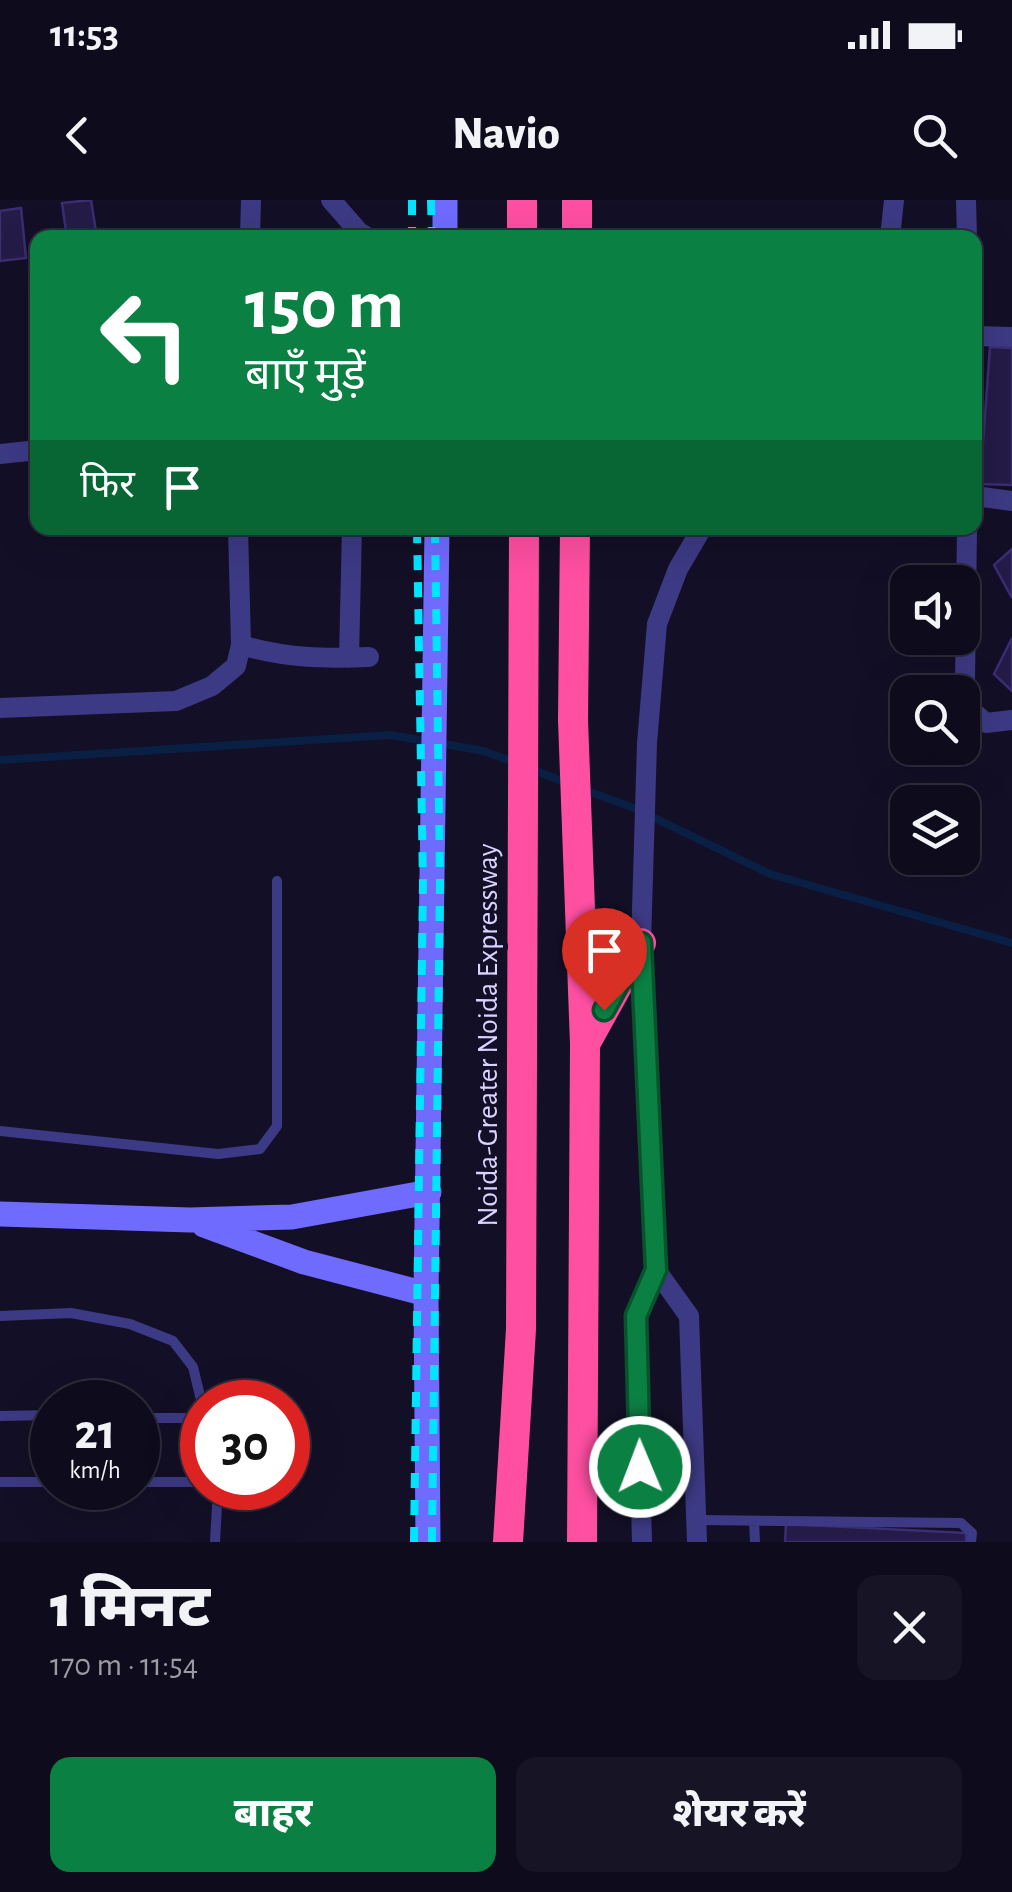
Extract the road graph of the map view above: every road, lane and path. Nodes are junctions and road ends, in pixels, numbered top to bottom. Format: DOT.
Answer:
graph roads {
  1 [pos="251,200"];
  2 [pos="331,200"];
  3 [pos="446,200"];
  4 [pos="522,200"];
  5 [pos="578,200"];
  6 [pos="894,200"];
  7 [pos="966,200"];
  8 [pos="250,230"];
  9 [pos="357,230"];
  10 [pos="445,230"];
  11 [pos="522,230"];
  12 [pos="577,230"];
  13 [pos="891,230"];
  14 [pos="967,230"];
  15 [pos="982,336"];
  16 [pos="1012,337"];
  17 [pos="30,451"];
  18 [pos="0,454"];
  19 [pos="982,497"];
  20 [pos="1012,500"];
  21 [pos="238,535"];
  22 [pos="352,535"];
  23 [pos="437,535"];
  24 [pos="524,535"];
  25 [pos="575,535"];
  26 [pos="698,535"];
  27 [pos="967,535"];
  28 [pos="241,645"];
  29 [pos="0,708"];
  30 [pos="1012,720"];
  31 [pos="277,881"];
  32 [pos="641,943"];
  33 [pos="585,1044"];
  34 [pos="0,1131"];
  35 [pos="429,1192"];
  36 [pos="0,1214"];
  37 [pos="190,1220"];
  38 [pos="656,1270"];
  39 [pos="426,1294"];
  40 [pos="0,1316"];
  41 [pos="196,1380"];
  42 [pos="30,1415"];
  43 [pos="0,1416"];
  44 [pos="0,1482"];
  45 [pos="30,1482"];
  46 [pos="217,1510"];
  47 [pos="754,1521"];
  48 [pos="696,1531"];
  49 [pos="215,1542"];
  50 [pos="428,1542"];
  51 [pos="508,1542"];
  52 [pos="582,1542"];
  53 [pos="642,1542"];
  54 [pos="755,1542"];
  55 [pos="971,1542"];
  1 -- 8 [label="street"];
  2 -- 9 [label="street"];
  3 -- 10 [label="street"];
  4 -- 11 [label="highway"];
  5 -- 12 [label="highway"];
  6 -- 13 [label="street"];
  7 -- 14 [label="street"];
  15 -- 16 [label="street"];
  17 -- 18 [label="street"];
  19 -- 20 [label="street"];
  21 -- 28 [label="street"];
  22 -- 28 [label="street"];
  23 -- 35 [label="street"];
  24 -- 51 [label="highway, Noida-Greater Noida Expressway"];
  25 -- 33 [label="highway"];
  26 -- 32 [label="street"];
  27 -- 30 [label="street"];
  28 -- 29 [label="street"];
  31 -- 34 [label="lane"];
  32 -- 33 [label="highway"];
  32 -- 38 [label="street"];
  33 -- 52 [label="highway"];
  35 -- 37 [label="street"];
  35 -- 39 [label="street"];
  36 -- 37 [label="street"];
  37 -- 39 [label="street"];
  38 -- 48 [label="street"];
  38 -- 53 [label="street"];
  39 -- 50 [label="street"];
  40 -- 41 [label="lane"];
  42 -- 43 [label="lane"];
  44 -- 45 [label="lane"];
  46 -- 49 [label="lane"];
  47 -- 48 [label="lane"];
  47 -- 54 [label="lane"];
  47 -- 55 [label="lane"];
}
